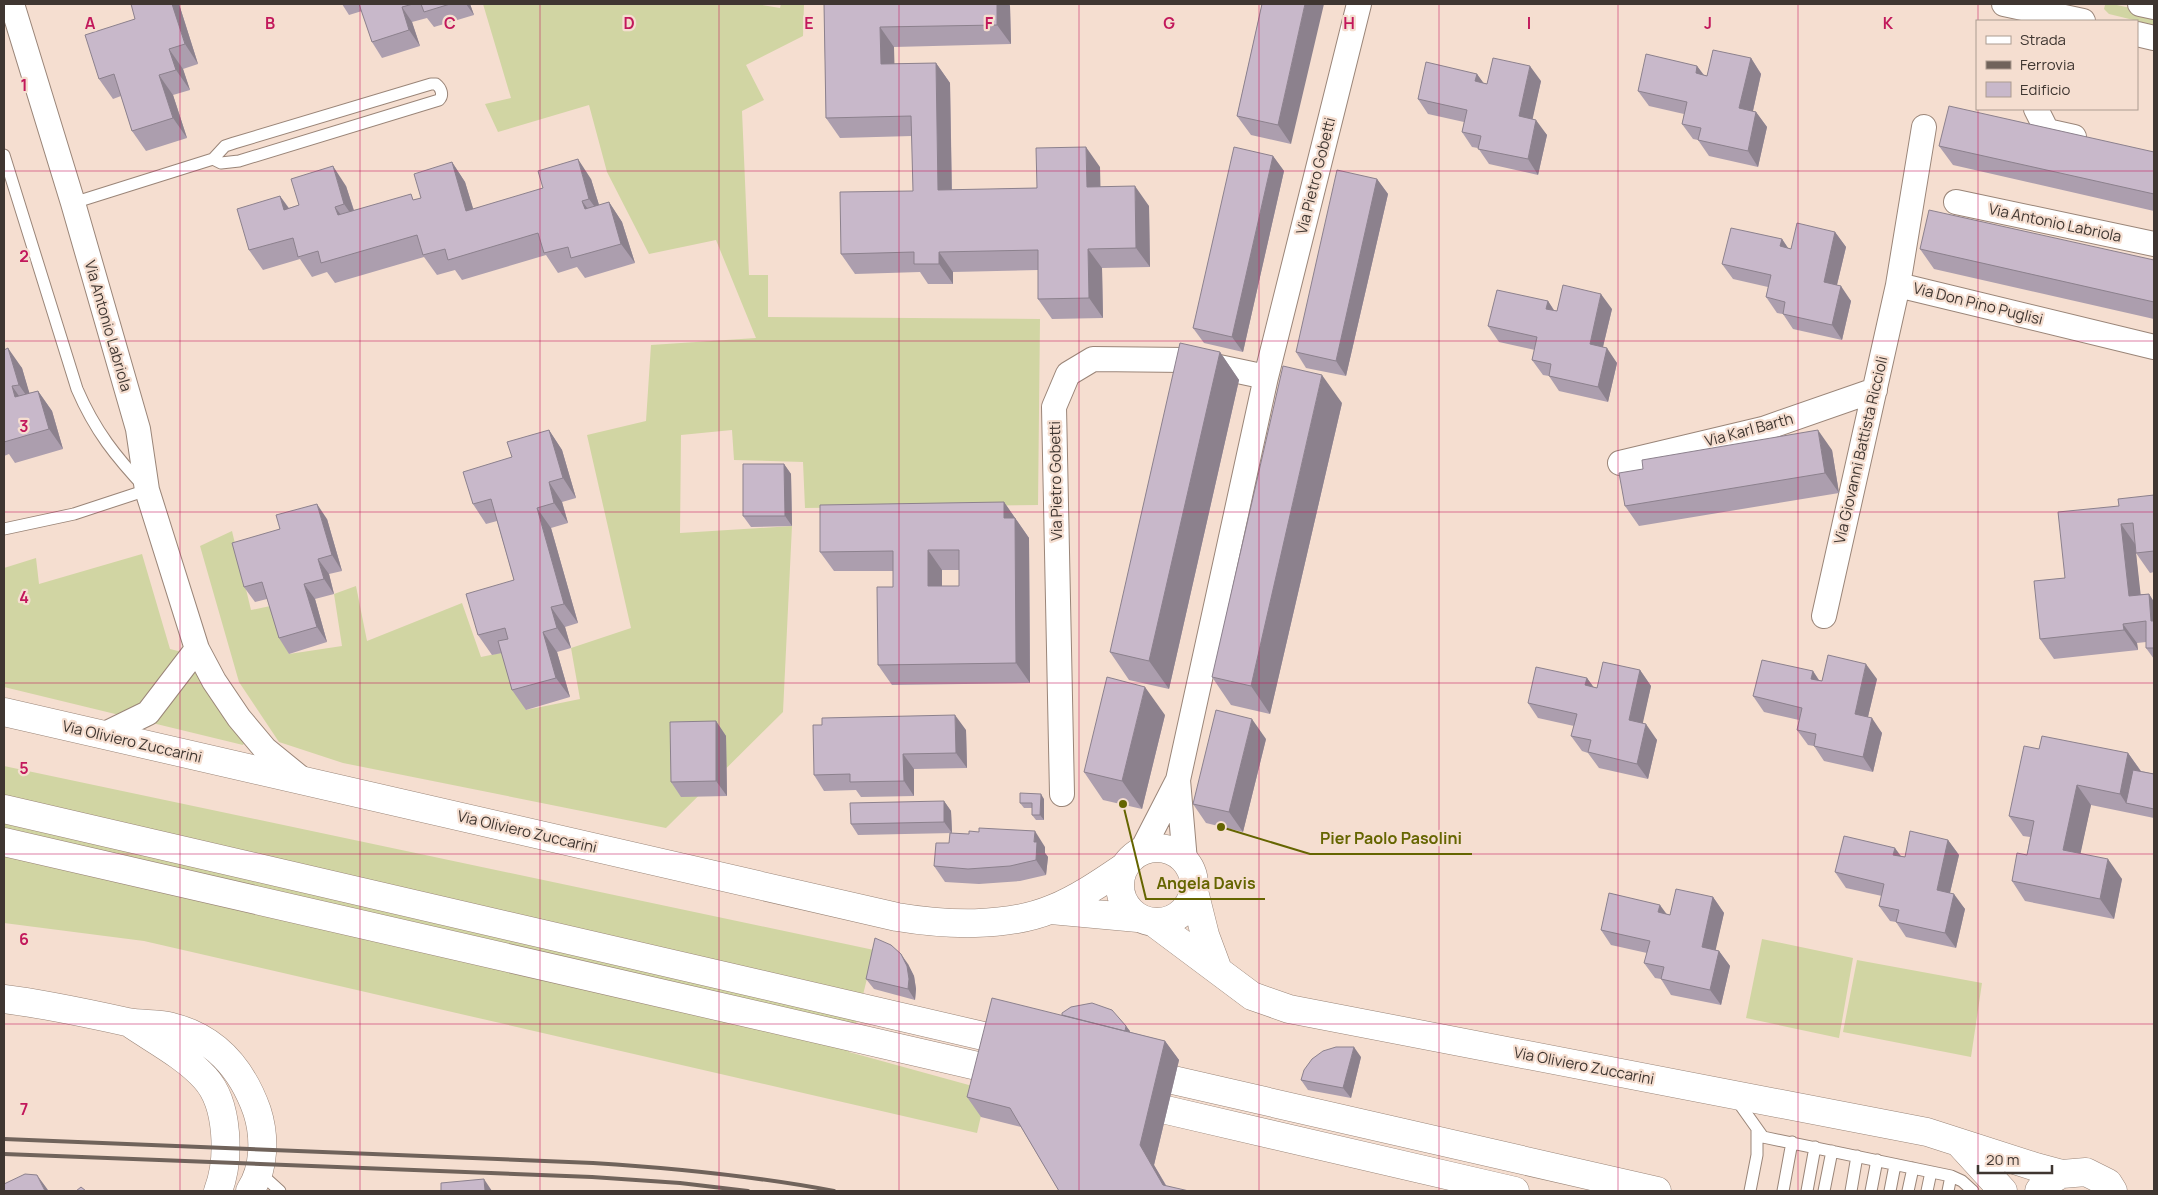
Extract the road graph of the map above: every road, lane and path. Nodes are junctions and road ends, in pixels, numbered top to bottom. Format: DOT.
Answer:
graph roads {
  1 [pos="12,4"];
  2 [pos="1359,4"];
  3 [pos="2140,4"];
  4 [pos="2013,5"];
  5 [pos="2154,7"];
  6 [pos="2055,18"];
  7 [pos="2074,20"];
  8 [pos="2138,34"];
  9 [pos="2154,38"];
  10 [pos="2036,110"];
  11 [pos="1924,127"];
  12 [pos="2096,141"];
  13 [pos="4,155"];
  14 [pos="212,159"];
  15 [pos="1956,202"];
  16 [pos="73,203"];
  17 [pos="2154,244"];
  18 [pos="1898,285"];
  19 [pos="2154,347"];
  20 [pos="1266,377"];
  21 [pos="1875,390"];
  22 [pos="1620,462"];
  23 [pos="146,490"];
  24 [pos="4,529"];
  25 [pos="1824,616"];
  26 [pos="197,649"];
  27 [pos="4,712"];
  28 [pos="103,735"];
  29 [pos="303,780"];
  30 [pos="1178,780"];
  31 [pos="1062,794"];
  32 [pos="4,810"];
  33 [pos="4,842"];
  34 [pos="1133,859"];
  35 [pos="1185,861"];
  36 [pos="1194,890"];
  37 [pos="1051,910"];
  38 [pos="1145,920"];
  39 [pos="1218,970"];
  40 [pos="4,999"];
  41 [pos="130,1023"];
  42 [pos="1047,1050"];
  43 [pos="1115,1066"];
  44 [pos="1040,1081"];
  45 [pos="1734,1095"];
  46 [pos="1107,1096"];
  47 [pos="1757,1131"];
  48 [pos="1792,1142"];
  49 [pos="1958,1142"];
  50 [pos="1815,1147"];
  51 [pos="1832,1151"];
  52 [pos="1857,1156"];
  53 [pos="1876,1160"];
  54 [pos="1895,1164"];
  55 [pos="1913,1168"];
  56 [pos="1931,1172"];
  57 [pos="2062,1174"];
  58 [pos="1951,1176"];
  59 [pos="254,1182"];
  60 [pos="1971,1190"];
  61 [pos="218,1191"];
  62 [pos="280,1191"];
  63 [pos="1515,1191"];
  64 [pos="1657,1191"];
  65 [pos="1750,1191"];
  66 [pos="1783,1191"];
  67 [pos="1807,1191"];
  68 [pos="1824,1191"];
  69 [pos="1850,1191"];
  70 [pos="1871,1191"];
  71 [pos="1890,1191"];
  72 [pos="1908,1191"];
  73 [pos="1927,1191"];
  74 [pos="1948,1191"];
  75 [pos="2003,1191"];
  76 [pos="2039,1191"];
  77 [pos="2113,1191"];
  1 -- 16 [label="street, Via Antonio Labriola"];
  2 -- 20 [label="street, Via Pietro Gobetti"];
  3 -- 5 [label="street"];
  4 -- 6 [label="street"];
  6 -- 7 [label="street"];
  8 -- 9 [label="street"];
  10 -- 12 [label="street"];
  11 -- 18 [label="street, Via Don Pino Puglisi"];
  13 -- 23 [label="lane"];
  14 -- 14 [label="lane"];
  14 -- 16 [label="lane"];
  15 -- 17 [label="street, Via Antonio Labriola"];
  16 -- 23 [label="street, Via Antonio Labriola"];
  18 -- 19 [label="street, Via Don Pino Puglisi"];
  18 -- 21 [label="street, Via Giovanni Battista Riccioli"];
  20 -- 30 [label="street, Via Pietro Gobetti"];
  20 -- 31 [label="street, Via Pietro Gobetti"];
  21 -- 22 [label="street, Via Karl Barth"];
  21 -- 25 [label="street, Via Giovanni Battista Riccioli"];
  23 -- 24 [label="lane"];
  23 -- 26 [label="street, Via Antonio Labriola"];
  26 -- 28 [label="street"];
  26 -- 29 [label="street, Via Antonio Labriola"];
  27 -- 28 [label="main road, Via Oliviero Zuccarini"];
  28 -- 29 [label="main road, Via Oliviero Zuccarini"];
  29 -- 37 [label="main road, Via Oliviero Zuccarini"];
  30 -- 34 [label="street, Via Pietro Gobetti"];
  30 -- 35 [label="street, Via Pietro Gobetti"];
  32 -- 42 [label="main road"];
  33 -- 44 [label="main road"];
  34 -- 35 [label="main road, Via Oliviero Zuccarini"];
  34 -- 37 [label="main road, Via Oliviero Zuccarini"];
  34 -- 38 [label="main road, Via Oliviero Zuccarini"];
  35 -- 36 [label="main road"];
  36 -- 38 [label="main road, Via Oliviero Zuccarini"];
  36 -- 39 [label="main road"];
  37 -- 38 [label="main road, Via Oliviero Zuccarini"];
  38 -- 39 [label="main road, Via Oliviero Zuccarini"];
  39 -- 45 [label="main road, Via Oliviero Zuccarini"];
  40 -- 41 [label="main road"];
  41 -- 59 [label="main road"];
  41 -- 61 [label="main road"];
  43 -- 64 [label="main road"];
  45 -- 47 [label="lane"];
  45 -- 49 [label="main road, Via Oliviero Zuccarini"];
  46 -- 63 [label="main road"];
  47 -- 48 [label="lane"];
  47 -- 65 [label="lane"];
  48 -- 50 [label="lane"];
  48 -- 66 [label="lane"];
  49 -- 57 [label="main road, Via Oliviero Zuccarini"];
  49 -- 75 [label="main road, Via Oliviero Zuccarini"];
  50 -- 51 [label="lane"];
  50 -- 67 [label="lane"];
  51 -- 52 [label="lane"];
  51 -- 68 [label="lane"];
  52 -- 53 [label="lane"];
  52 -- 69 [label="lane"];
  53 -- 54 [label="lane"];
  53 -- 70 [label="lane"];
  54 -- 55 [label="lane"];
  54 -- 71 [label="lane"];
  55 -- 56 [label="lane"];
  55 -- 72 [label="lane"];
  56 -- 58 [label="lane"];
  56 -- 73 [label="lane"];
  57 -- 76 [label="main road, Via Oliviero Zuccarini"];
  57 -- 77 [label="main road, Via Oliviero Zuccarini"];
  58 -- 60 [label="lane"];
  58 -- 74 [label="lane"];
  59 -- 62 [label="lane"];
}
